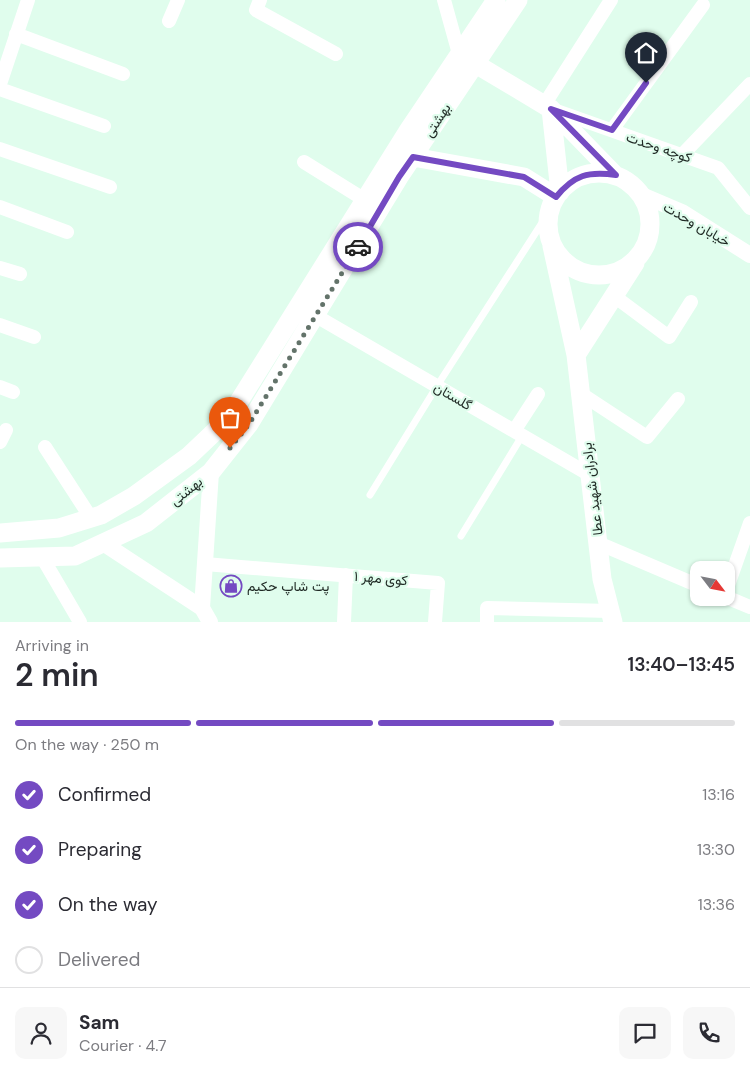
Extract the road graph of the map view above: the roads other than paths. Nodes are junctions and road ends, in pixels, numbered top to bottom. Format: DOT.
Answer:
graph roads {
  1 [pos="28,0"];
  2 [pos="178,0"];
  3 [pos="260,0"];
  4 [pos="444,0"];
  5 [pos="496,0"];
  6 [pos="518,0"];
  7 [pos="611,0"];
  8 [pos="703,5"];
  9 [pos="169,22"];
  10 [pos="16,34"];
  11 [pos="336,54"];
  12 [pos="4,57"];
  13 [pos="467,59"];
  14 [pos="123,74"];
  15 [pos="0,84"];
  16 [pos="750,84"];
  17 [pos="0,89"];
  18 [pos="548,107"];
  19 [pos="104,126"];
  20 [pos="612,130"];
  21 [pos="0,148"];
  22 [pos="406,152"];
  23 [pos="682,155"];
  24 [pos="304,162"];
  25 [pos="616,175"];
  26 [pos="110,187"];
  27 [pos="642,195"];
  28 [pos="365,200"];
  29 [pos="555,200"];
  30 [pos="749,203"];
  31 [pos="0,207"];
  32 [pos="67,232"];
  33 [pos="552,246"];
  34 [pos="750,255"];
  35 [pos="638,258"];
  36 [pos="0,268"];
  37 [pos="20,274"];
  38 [pos="614,296"];
  39 [pos="692,302"];
  40 [pos="316,316"];
  41 [pos="0,325"];
  42 [pos="34,337"];
  43 [pos="576,355"];
  44 [pos="437,386"];
  45 [pos="580,393"];
  46 [pos="538,394"];
  47 [pos="678,399"];
  48 [pos="518,434"];
  49 [pos="45,447"];
  50 [pos="210,472"];
  51 [pos="590,475"];
  52 [pos="370,495"];
  53 [pos="91,518"];
  54 [pos="750,523"];
  55 [pos="0,533"];
  56 [pos="461,536"];
  57 [pos="103,543"];
  58 [pos="598,543"];
  59 [pos="42,557"];
  60 [pos="0,558"];
  61 [pos="205,564"];
  62 [pos="735,566"];
  63 [pos="346,576"];
  64 [pos="690,582"];
  65 [pos="735,601"];
  66 [pos="750,607"];
  67 [pos="206,615"];
  68 [pos="611,616"];
  69 [pos="80,622"];
  70 [pos="344,622"];
  71 [pos="435,622"];
  72 [pos="487,622"];
  1 -- 10 [label="street"];
  2 -- 9 [label="street"];
  3 -- 11 [label="street"];
  4 -- 13 [label="street"];
  5 -- 13 [label="main road, بهشتی"];
  6 -- 13 [label="main road, بهشتی"];
  7 -- 18 [label="street"];
  8 -- 20 [label="street"];
  10 -- 12 [label="street"];
  10 -- 14 [label="street"];
  12 -- 15 [label="street"];
  13 -- 18 [label="main road"];
  13 -- 22 [label="main road, بهشتی"];
  16 -- 23 [label="street"];
  17 -- 19 [label="street"];
  18 -- 20 [label="street, کوچه وحدت"];
  18 -- 25 [label="main road"];
  18 -- 29 [label="main road"];
  20 -- 23 [label="street, کوچه وحدت"];
  21 -- 26 [label="street"];
  22 -- 28 [label="main road, بهشتی"];
  22 -- 29 [label="main road"];
  22 -- 40 [label="main road, بهشتی"];
  23 -- 30 [label="street, کوچه وحدت"];
  24 -- 28 [label="street"];
  25 -- 27 [label="main road"];
  25 -- 29 [label="main road"];
  27 -- 34 [label="street, خیابان وحدت"];
  27 -- 35 [label="main road"];
  28 -- 53 [label="main road, بهشتی"];
  29 -- 33 [label="main road"];
  29 -- 44 [label="lane"];
  31 -- 32 [label="street"];
  33 -- 35 [label="main road"];
  33 -- 43 [label="main road, برادران شهید عطا"];
  35 -- 38 [label="main road"];
  36 -- 37 [label="street"];
  38 -- 39 [label="street"];
  38 -- 43 [label="main road"];
  40 -- 44 [label="street, گلستان"];
  40 -- 50 [label="main road, بهشتی"];
  41 -- 42 [label="street"];
  43 -- 45 [label="main road, برادران شهید عطا"];
  44 -- 48 [label="street, گلستان"];
  44 -- 52 [label="lane"];
  45 -- 47 [label="street"];
  45 -- 51 [label="main road, برادران شهید عطا"];
  46 -- 48 [label="street"];
  48 -- 51 [label="street, گلستان"];
  48 -- 56 [label="lane"];
  49 -- 53 [label="street"];
  50 -- 57 [label="main road, بهشتی"];
  50 -- 61 [label="street"];
  51 -- 58 [label="main road, برادران شهید عطا"];
  53 -- 55 [label="main road, بهشتی"];
  54 -- 62 [label="street"];
  57 -- 59 [label="main road, بهشتی"];
  57 -- 67 [label="street"];
  58 -- 64 [label="street"];
  58 -- 68 [label="main road, برادران شهید عطا"];
  59 -- 60 [label="main road, بهشتی"];
  59 -- 69 [label="street"];
  61 -- 63 [label="street, کوی مهر ۱"];
  61 -- 67 [label="street"];
  63 -- 70 [label="street"];
  63 -- 71 [label="street, کوی مهر ۱"];
  65 -- 66 [label="street"];
  68 -- 72 [label="street"];
}
